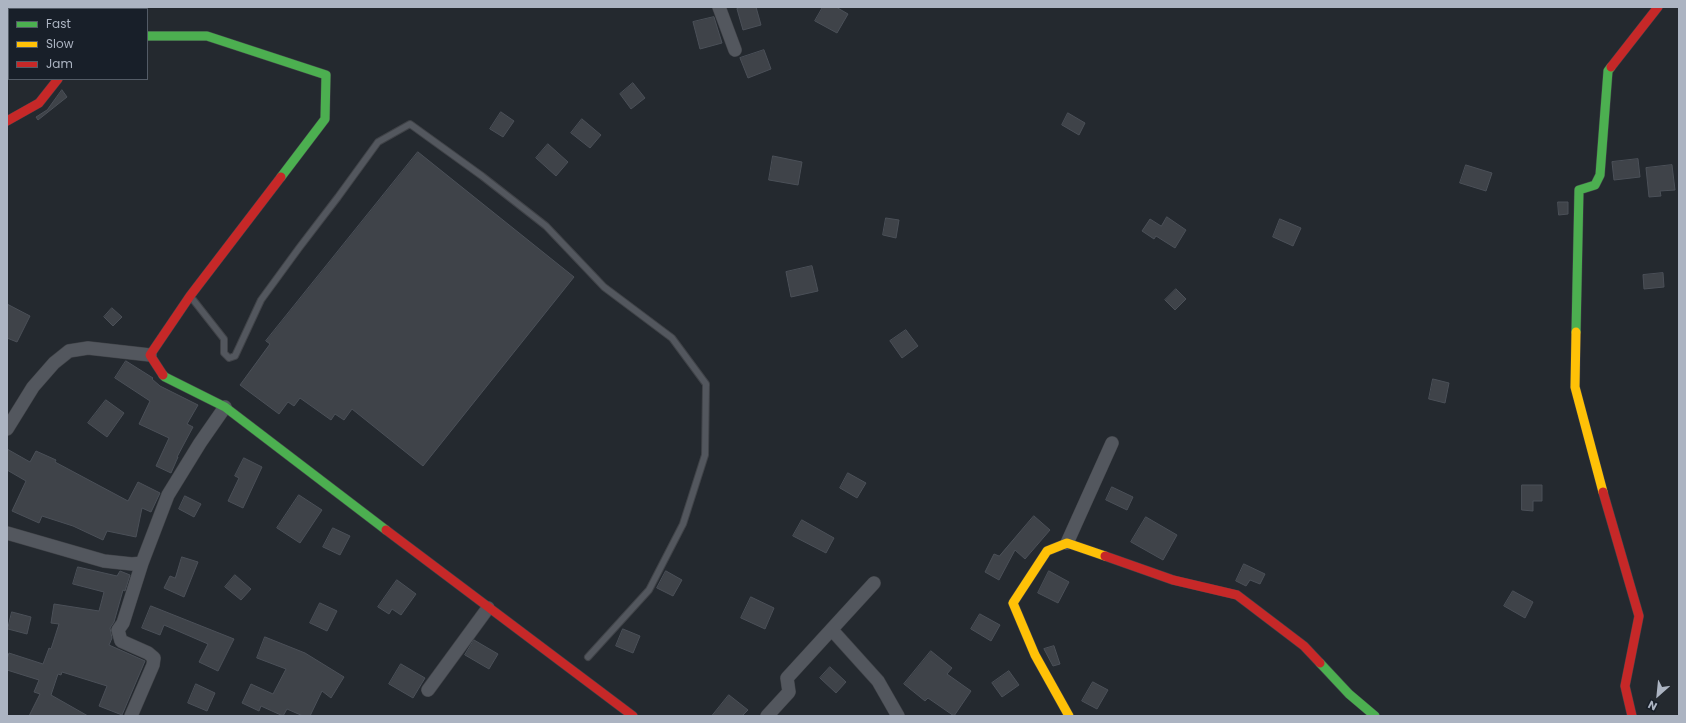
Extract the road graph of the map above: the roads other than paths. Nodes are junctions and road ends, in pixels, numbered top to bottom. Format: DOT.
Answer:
graph roads {
  1 [pos="719,7"];
  2 [pos="1658,7"];
  3 [pos="148,36"];
  4 [pos="735,50"];
  5 [pos="57,80"];
  6 [pos="7,121"];
  7 [pos="190,296"];
  8 [pos="150,354"];
  9 [pos="225,407"];
  10 [pos="7,429"];
  11 [pos="1112,443"];
  12 [pos="7,533"];
  13 [pos="1067,543"];
  14 [pos="142,563"];
  15 [pos="874,583"];
  16 [pos="488,608"];
  17 [pos="832,630"];
  18 [pos="588,657"];
  19 [pos="428,690"];
  20 [pos="131,716"];
  21 [pos="633,716"];
  22 [pos="767,716"];
  23 [pos="898,716"];
  24 [pos="1069,716"];
  25 [pos="1375,716"];
  26 [pos="1632,716"];
  1 -- 4 [label="street"];
  2 -- 26 [label="street"];
  3 -- 7 [label="street"];
  5 -- 6 [label="street"];
  7 -- 8 [label="street"];
  7 -- 18 [label="lane"];
  8 -- 9 [label="street"];
  8 -- 10 [label="street"];
  9 -- 14 [label="street"];
  9 -- 16 [label="street"];
  11 -- 13 [label="street"];
  12 -- 14 [label="street"];
  13 -- 24 [label="street"];
  13 -- 25 [label="street"];
  14 -- 20 [label="street"];
  15 -- 17 [label="street"];
  16 -- 19 [label="street"];
  16 -- 21 [label="street"];
  17 -- 22 [label="street"];
  17 -- 23 [label="street"];
}
